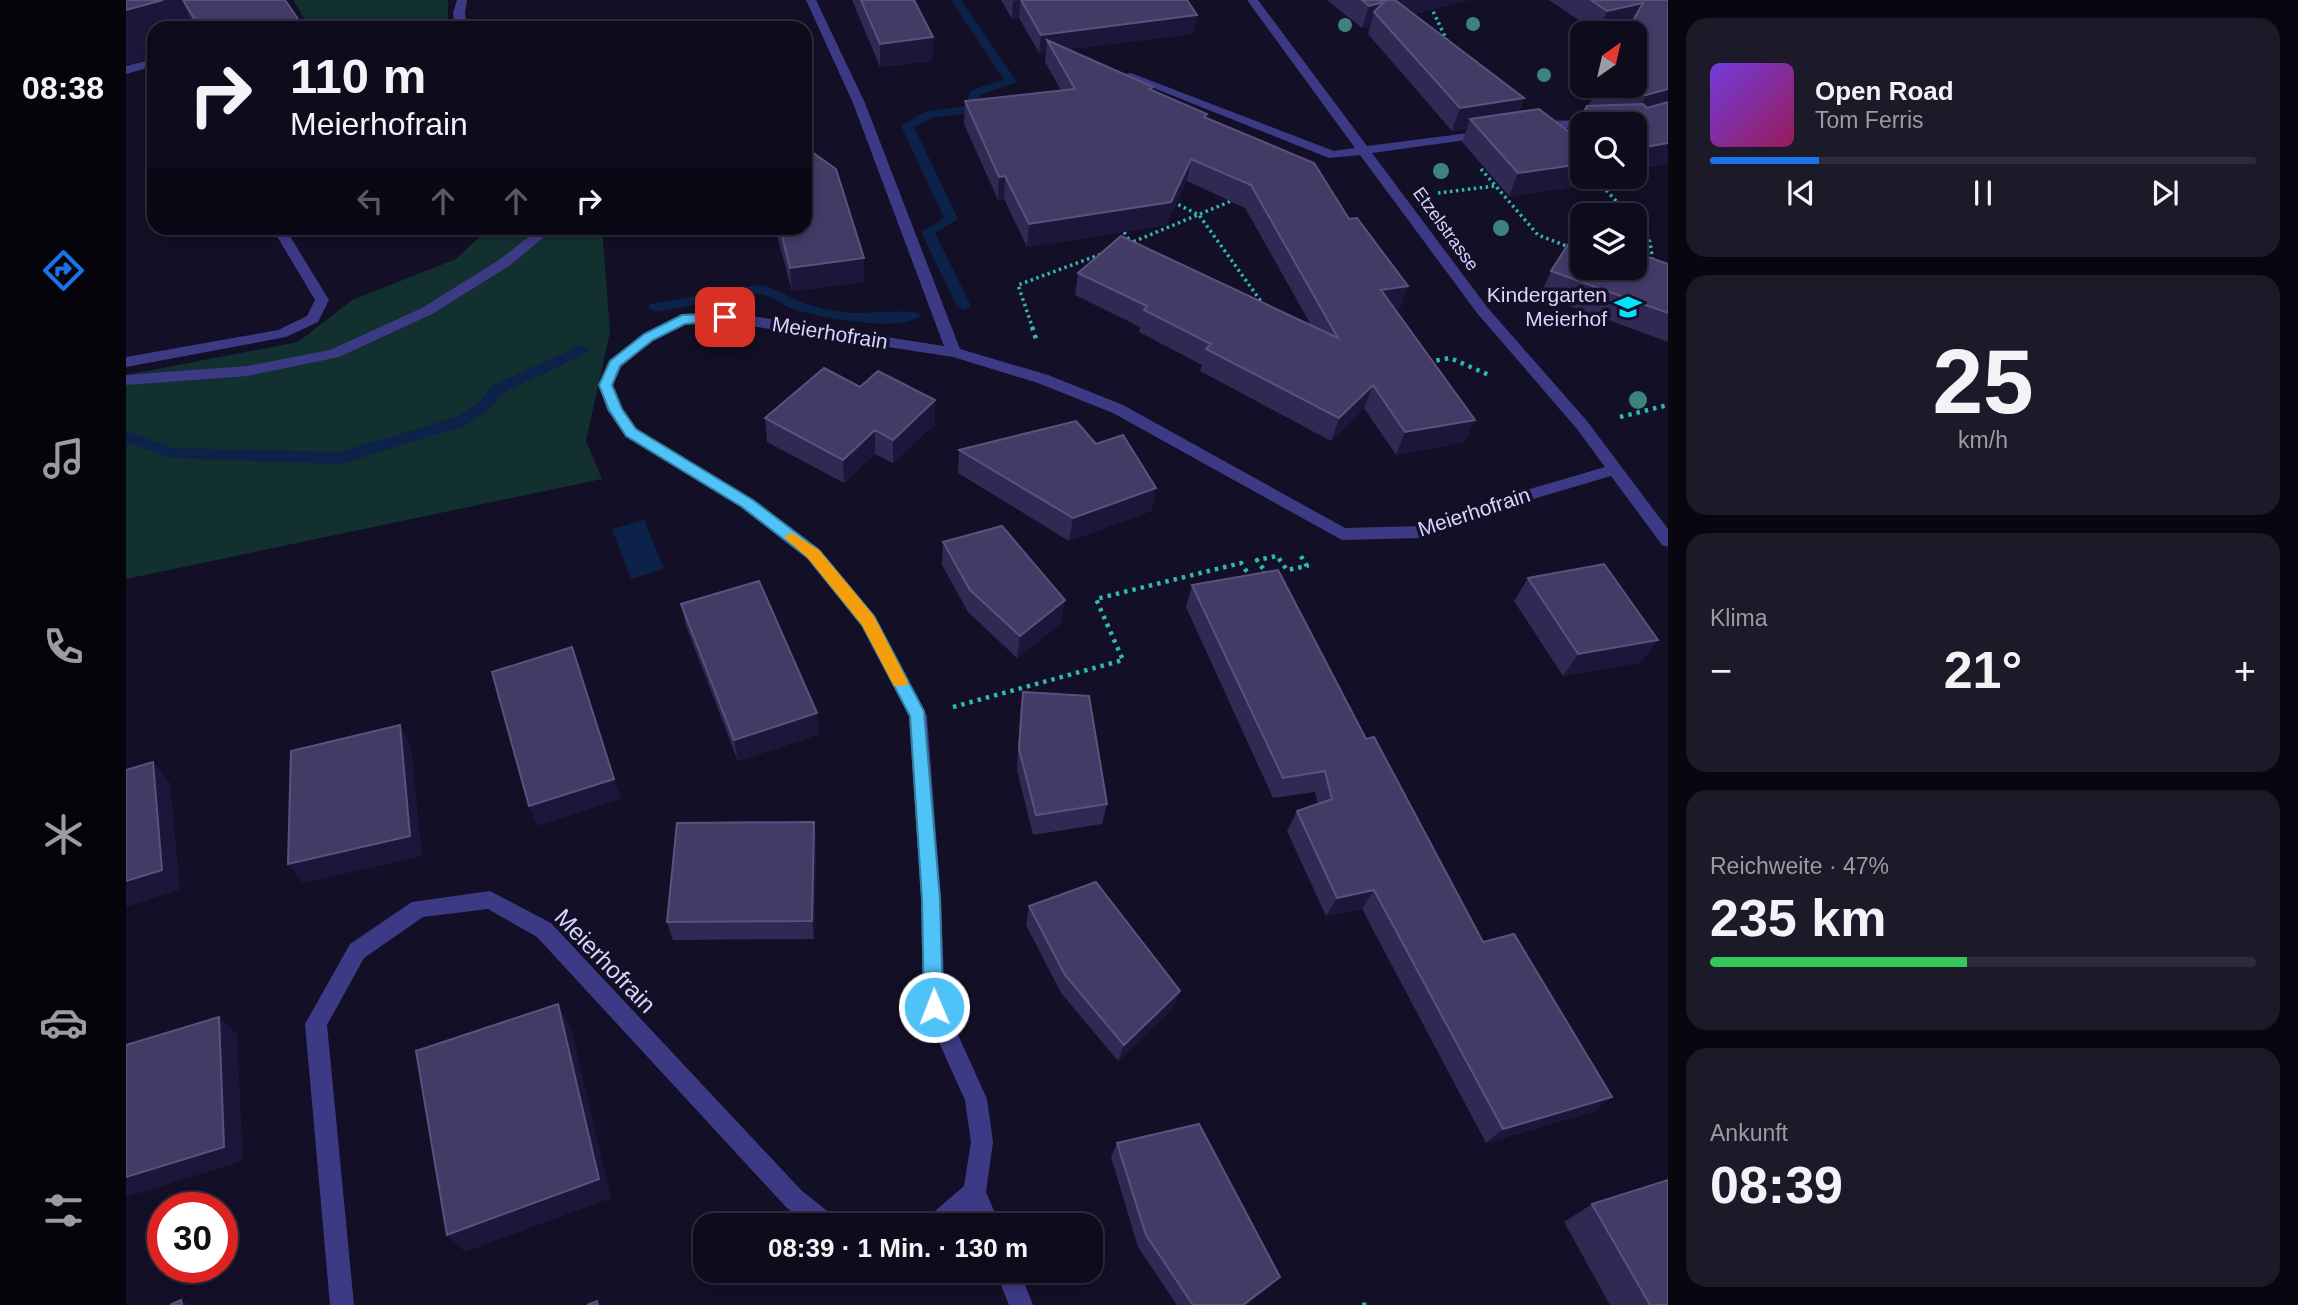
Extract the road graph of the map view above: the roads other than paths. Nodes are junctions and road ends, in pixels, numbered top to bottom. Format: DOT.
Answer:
graph roads {
  1 [pos="462,0"];
  2 [pos="811,0"];
  3 [pos="1252,0"];
  4 [pos="460,21"];
  5 [pos="147,64"];
  6 [pos="126,69"];
  7 [pos="1127,75"];
  8 [pos="1570,125"];
  9 [pos="1528,127"];
  10 [pos="1504,131"];
  11 [pos="1366,152"];
  12 [pos="283,235"];
  13 [pos="539,235"];
  14 [pos="954,352"];
  15 [pos="126,362"];
  16 [pos="126,380"];
  17 [pos="1614,470"];
  18 [pos="1668,541"];
  19 [pos="975,1192"];
  20 [pos="812,1213"];
  21 [pos="950,1213"];
  22 [pos="983,1213"];
  23 [pos="1012,1283"];
  24 [pos="342,1305"];
  25 [pos="1021,1305"];
  1 -- 4 [label="street"];
  2 -- 14 [label="street"];
  3 -- 11 [label="street, Etzelstrasse"];
  5 -- 6 [label="street"];
  7 -- 11 [label="street"];
  8 -- 9 [label="street"];
  10 -- 11 [label="street"];
  11 -- 17 [label="street, Etzelstrasse"];
  12 -- 15 [label="street"];
  13 -- 16 [label="street"];
  14 -- 17 [label="street, Meierhofrain"];
  14 -- 19 [label="street, Meierhofrain"];
  17 -- 18 [label="street, Etzelstrasse"];
  19 -- 21 [label="street"];
  19 -- 22 [label="street"];
  20 -- 24 [label="street, Meierhofrain"];
  23 -- 25 [label="street"];
}
